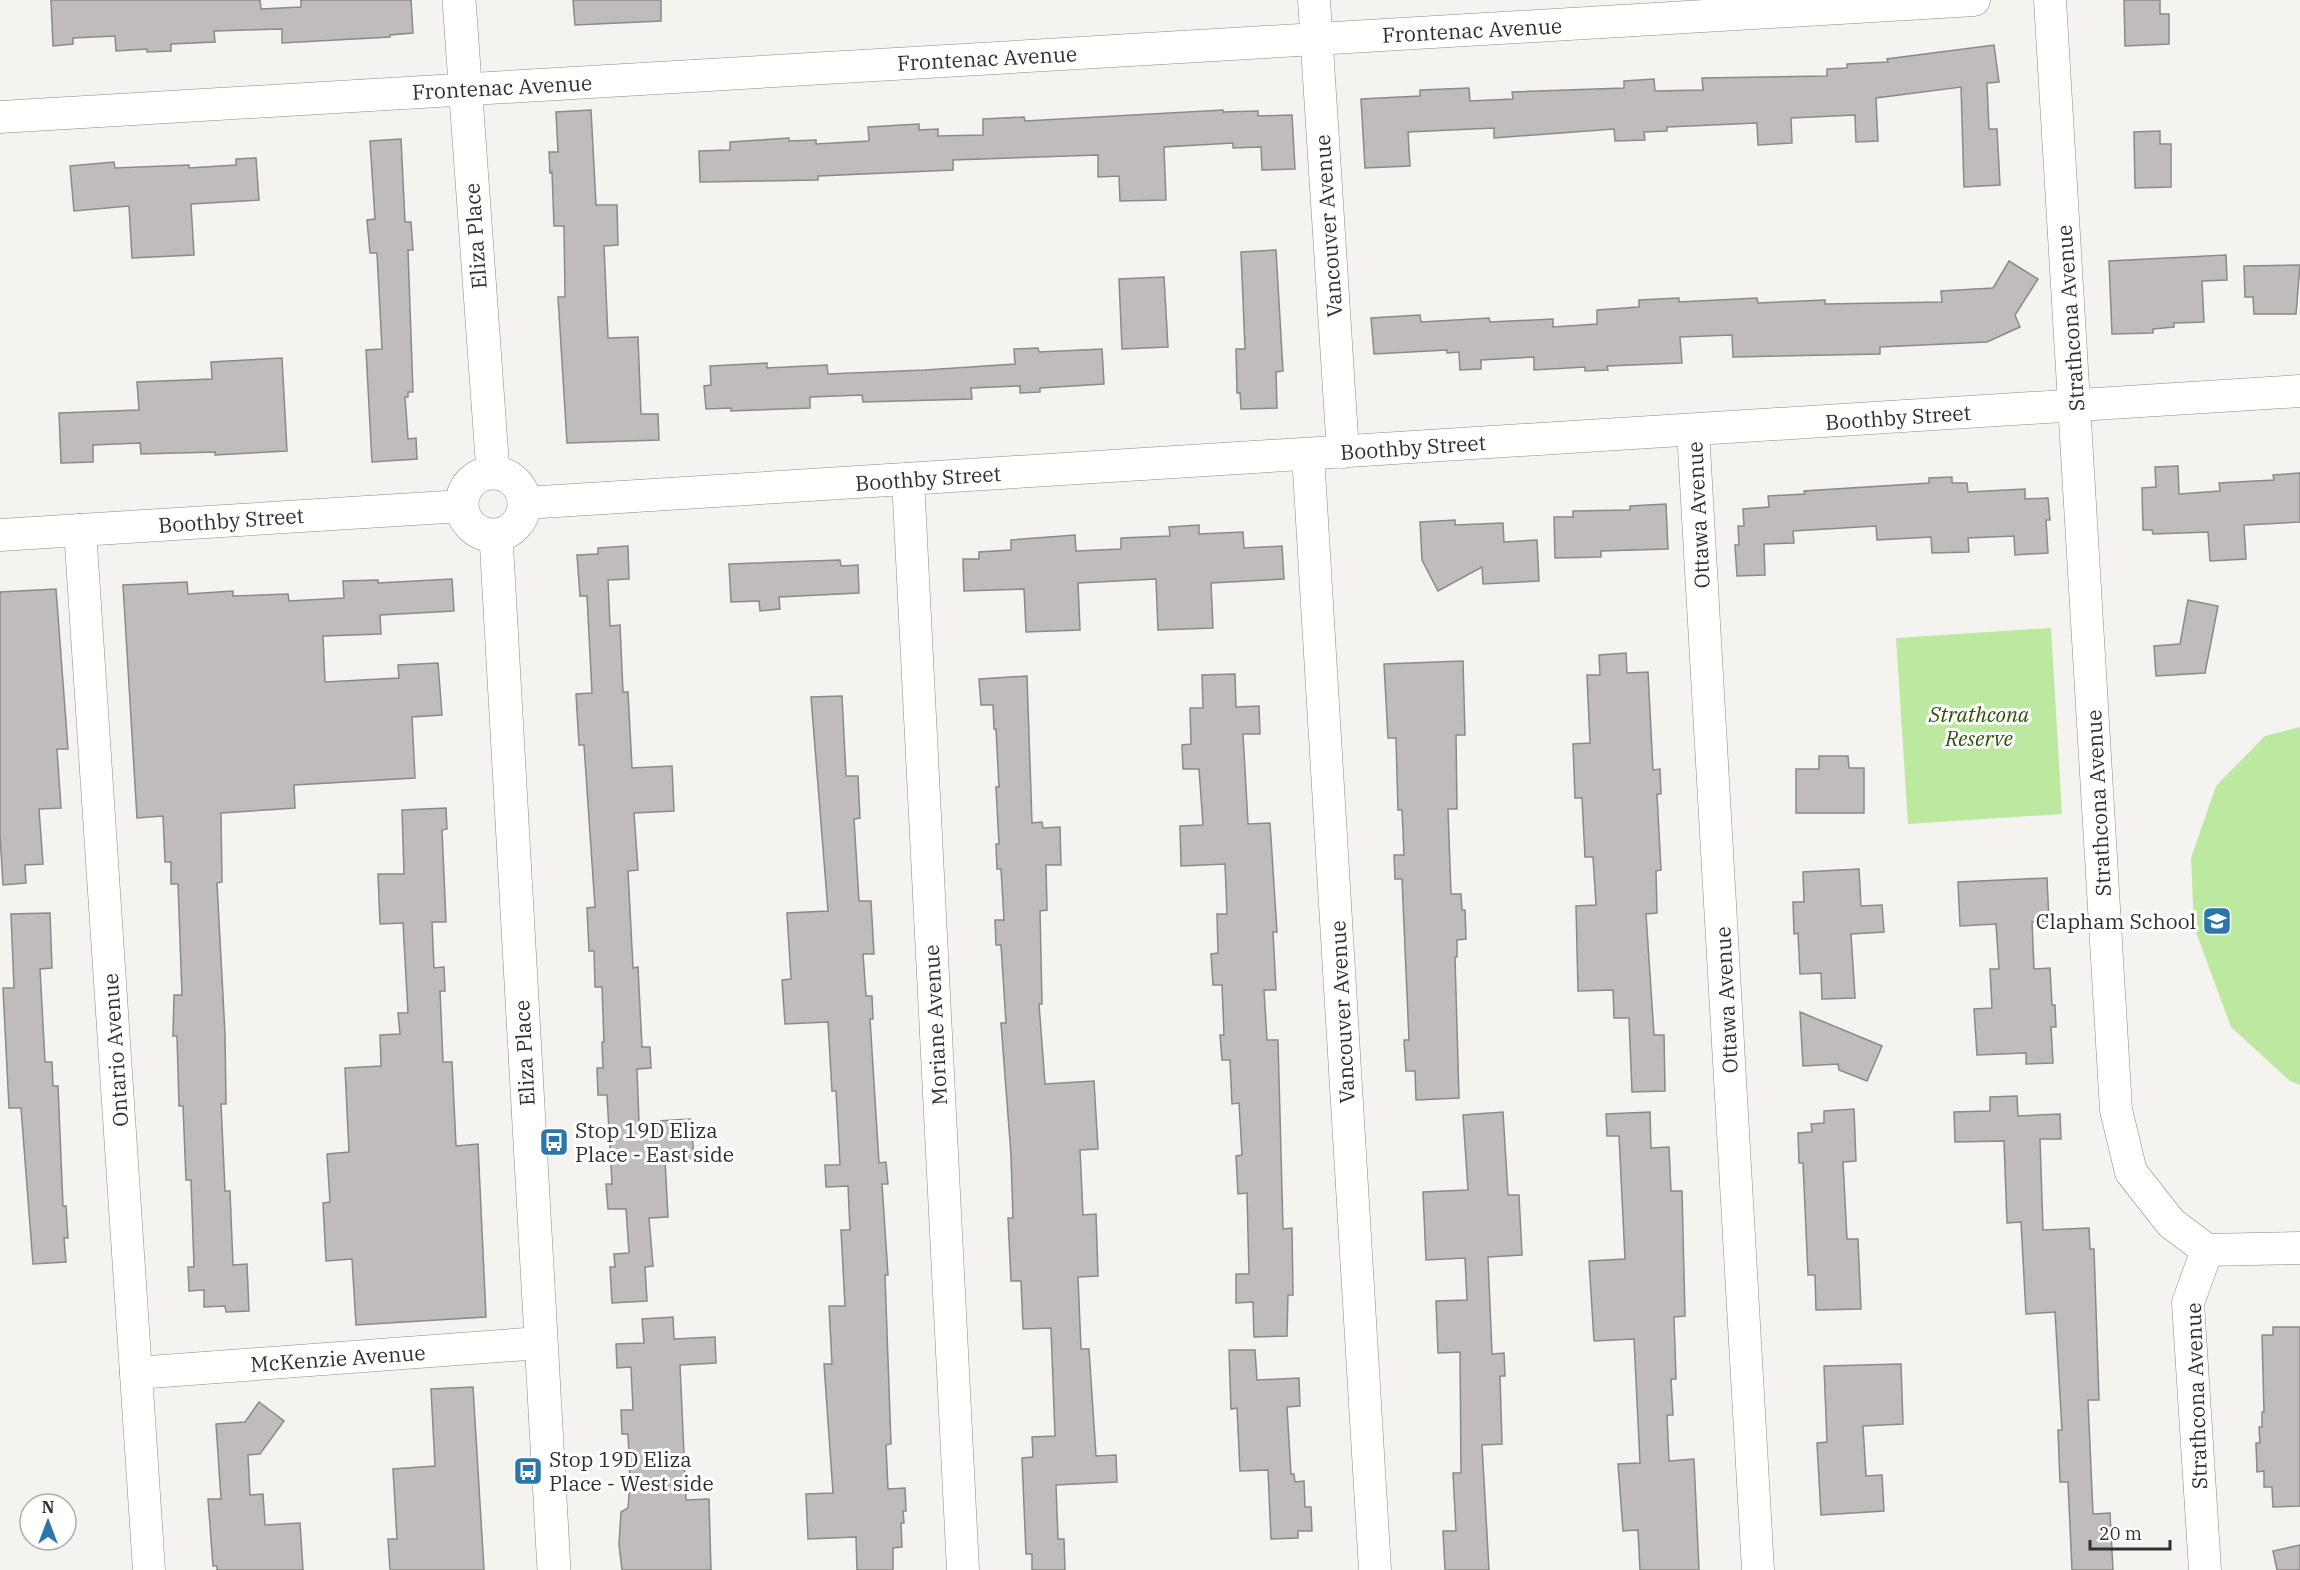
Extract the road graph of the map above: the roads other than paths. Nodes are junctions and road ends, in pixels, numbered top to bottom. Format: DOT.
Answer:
graph roads {
  1 [pos="459,0"];
  2 [pos="1314,0"];
  3 [pos="1974,0"];
  4 [pos="2050,0"];
  5 [pos="1316,39"];
  6 [pos="465,89"];
  7 [pos="0,117"];
  8 [pos="2300,391"];
  9 [pos="2076,406"];
  10 [pos="1693,430"];
  11 [pos="1343,452"];
  12 [pos="1308,454"];
  13 [pos="493,472"];
  14 [pos="908,479"];
  15 [pos="525,504"];
  16 [pos="462,506"];
  17 [pos="80,530"];
  18 [pos="0,535"];
  19 [pos="496,536"];
  20 [pos="2300,1248"];
  21 [pos="2207,1250"];
  22 [pos="540,1343"];
  23 [pos="136,1373"];
  24 [pos="149,1570"];
  25 [pos="554,1570"];
  26 [pos="963,1570"];
  27 [pos="1375,1570"];
  28 [pos="1758,1570"];
  29 [pos="2205,1570"];
  1 -- 6 [label="street, Eliza Place"];
  2 -- 5 [label="street, Vancouver Avenue"];
  3 -- 5 [label="street, Frontenac Avenue"];
  4 -- 9 [label="street, Strathcona Avenue"];
  5 -- 6 [label="street, Frontenac Avenue"];
  5 -- 11 [label="street, Vancouver Avenue"];
  6 -- 7 [label="street, Frontenac Avenue"];
  6 -- 13 [label="street, Eliza Place"];
  8 -- 9 [label="street, Boothby Street"];
  9 -- 10 [label="street, Boothby Street"];
  9 -- 21 [label="street, Strathcona Avenue"];
  10 -- 11 [label="street, Boothby Street"];
  10 -- 28 [label="street, Ottawa Avenue"];
  11 -- 12 [label="street, Boothby Street"];
  12 -- 14 [label="street, Boothby Street"];
  12 -- 27 [label="street, Vancouver Avenue"];
  13 -- 15 [label="street"];
  13 -- 16 [label="street"];
  14 -- 15 [label="street, Boothby Street"];
  14 -- 26 [label="street, Moriane Avenue"];
  15 -- 19 [label="street"];
  16 -- 17 [label="street, Boothby Street"];
  16 -- 19 [label="street"];
  17 -- 18 [label="street, Boothby Street"];
  17 -- 23 [label="street, Ontario Avenue"];
  19 -- 22 [label="street, Eliza Place"];
  20 -- 21 [label="street"];
  21 -- 29 [label="street, Strathcona Avenue"];
  22 -- 23 [label="street, McKenzie Avenue"];
  22 -- 25 [label="street, Eliza Place"];
  23 -- 24 [label="street, Ontario Avenue"];
}
